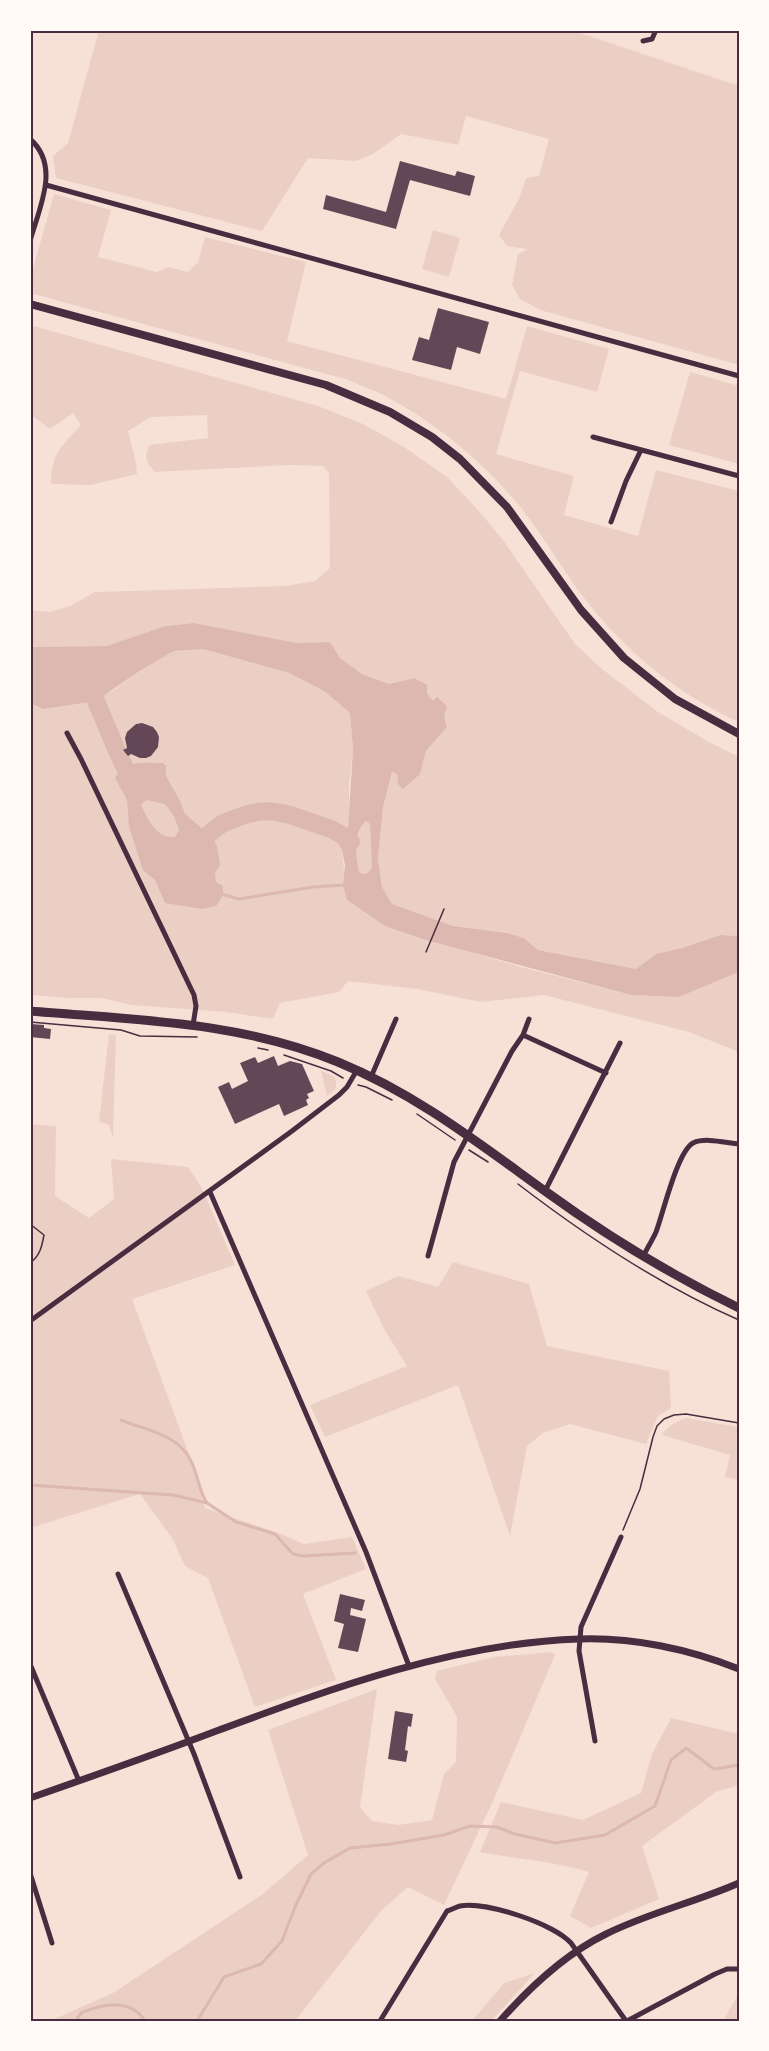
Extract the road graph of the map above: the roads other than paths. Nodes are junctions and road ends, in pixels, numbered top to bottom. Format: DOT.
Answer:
graph roads {
  1 [pos="656,30"];
  2 [pos="643,41"];
  3 [pos="30,139"];
  4 [pos="46,185"];
  5 [pos="30,241"];
  6 [pos="30,304"];
  7 [pos="739,376"];
  8 [pos="593,437"];
  9 [pos="641,450"];
  10 [pos="739,476"];
  11 [pos="611,522"];
  12 [pos="67,733"];
  13 [pos="739,734"];
  14 [pos="30,1011"];
  15 [pos="396,1019"];
  16 [pos="529,1019"];
  17 [pos="194,1025"];
  18 [pos="523,1035"];
  19 [pos="621,1043"];
  20 [pos="357,1070"];
  21 [pos="606,1073"];
  22 [pos="371,1077"];
  23 [pos="468,1134"];
  24 [pos="739,1144"];
  25 [pos="545,1191"];
  26 [pos="210,1192"];
  27 [pos="428,1256"];
  28 [pos="643,1257"];
  29 [pos="739,1308"];
  30 [pos="30,1322"];
  31 [pos="621,1537"];
  32 [pos="117,1574"];
  33 [pos="580,1639"];
  34 [pos="30,1664"];
  35 [pos="409,1666"];
  36 [pos="738,1666"];
  37 [pos="595,1741"];
  38 [pos="188,1742"];
  39 [pos="79,1781"];
  40 [pos="30,1798"];
  41 [pos="30,1873"];
  42 [pos="240,1877"];
  43 [pos="739,1883"];
  44 [pos="52,1943"];
  45 [pos="577,1952"];
  46 [pos="737,1969"];
  47 [pos="380,2021"];
  48 [pos="500,2021"];
  49 [pos="626,2021"];
  1 -- 2 [label="street"];
  3 -- 4 [label="street"];
  4 -- 5 [label="street"];
  4 -- 7 [label="street"];
  6 -- 13 [label="main road"];
  8 -- 9 [label="street"];
  9 -- 10 [label="street"];
  9 -- 11 [label="street"];
  12 -- 17 [label="street"];
  14 -- 17 [label="main road"];
  15 -- 22 [label="street"];
  16 -- 18 [label="street"];
  17 -- 20 [label="main road"];
  18 -- 21 [label="street"];
  18 -- 23 [label="street"];
  19 -- 21 [label="street"];
  20 -- 22 [label="main road"];
  20 -- 26 [label="street"];
  21 -- 25 [label="street"];
  22 -- 23 [label="main road"];
  23 -- 25 [label="main road"];
  23 -- 27 [label="street"];
  24 -- 28 [label="street"];
  25 -- 28 [label="main road"];
  26 -- 30 [label="street"];
  26 -- 35 [label="street"];
  28 -- 29 [label="main road"];
  31 -- 33 [label="street"];
  32 -- 38 [label="street"];
  33 -- 35 [label="street"];
  33 -- 36 [label="street"];
  33 -- 37 [label="street"];
  34 -- 39 [label="street"];
  35 -- 38 [label="street"];
  38 -- 39 [label="street"];
  38 -- 42 [label="street"];
  39 -- 40 [label="street"];
  41 -- 44 [label="street"];
  43 -- 45 [label="street"];
  45 -- 47 [label="street"];
  45 -- 48 [label="street"];
  45 -- 49 [label="street"];
  46 -- 49 [label="street"];
}
